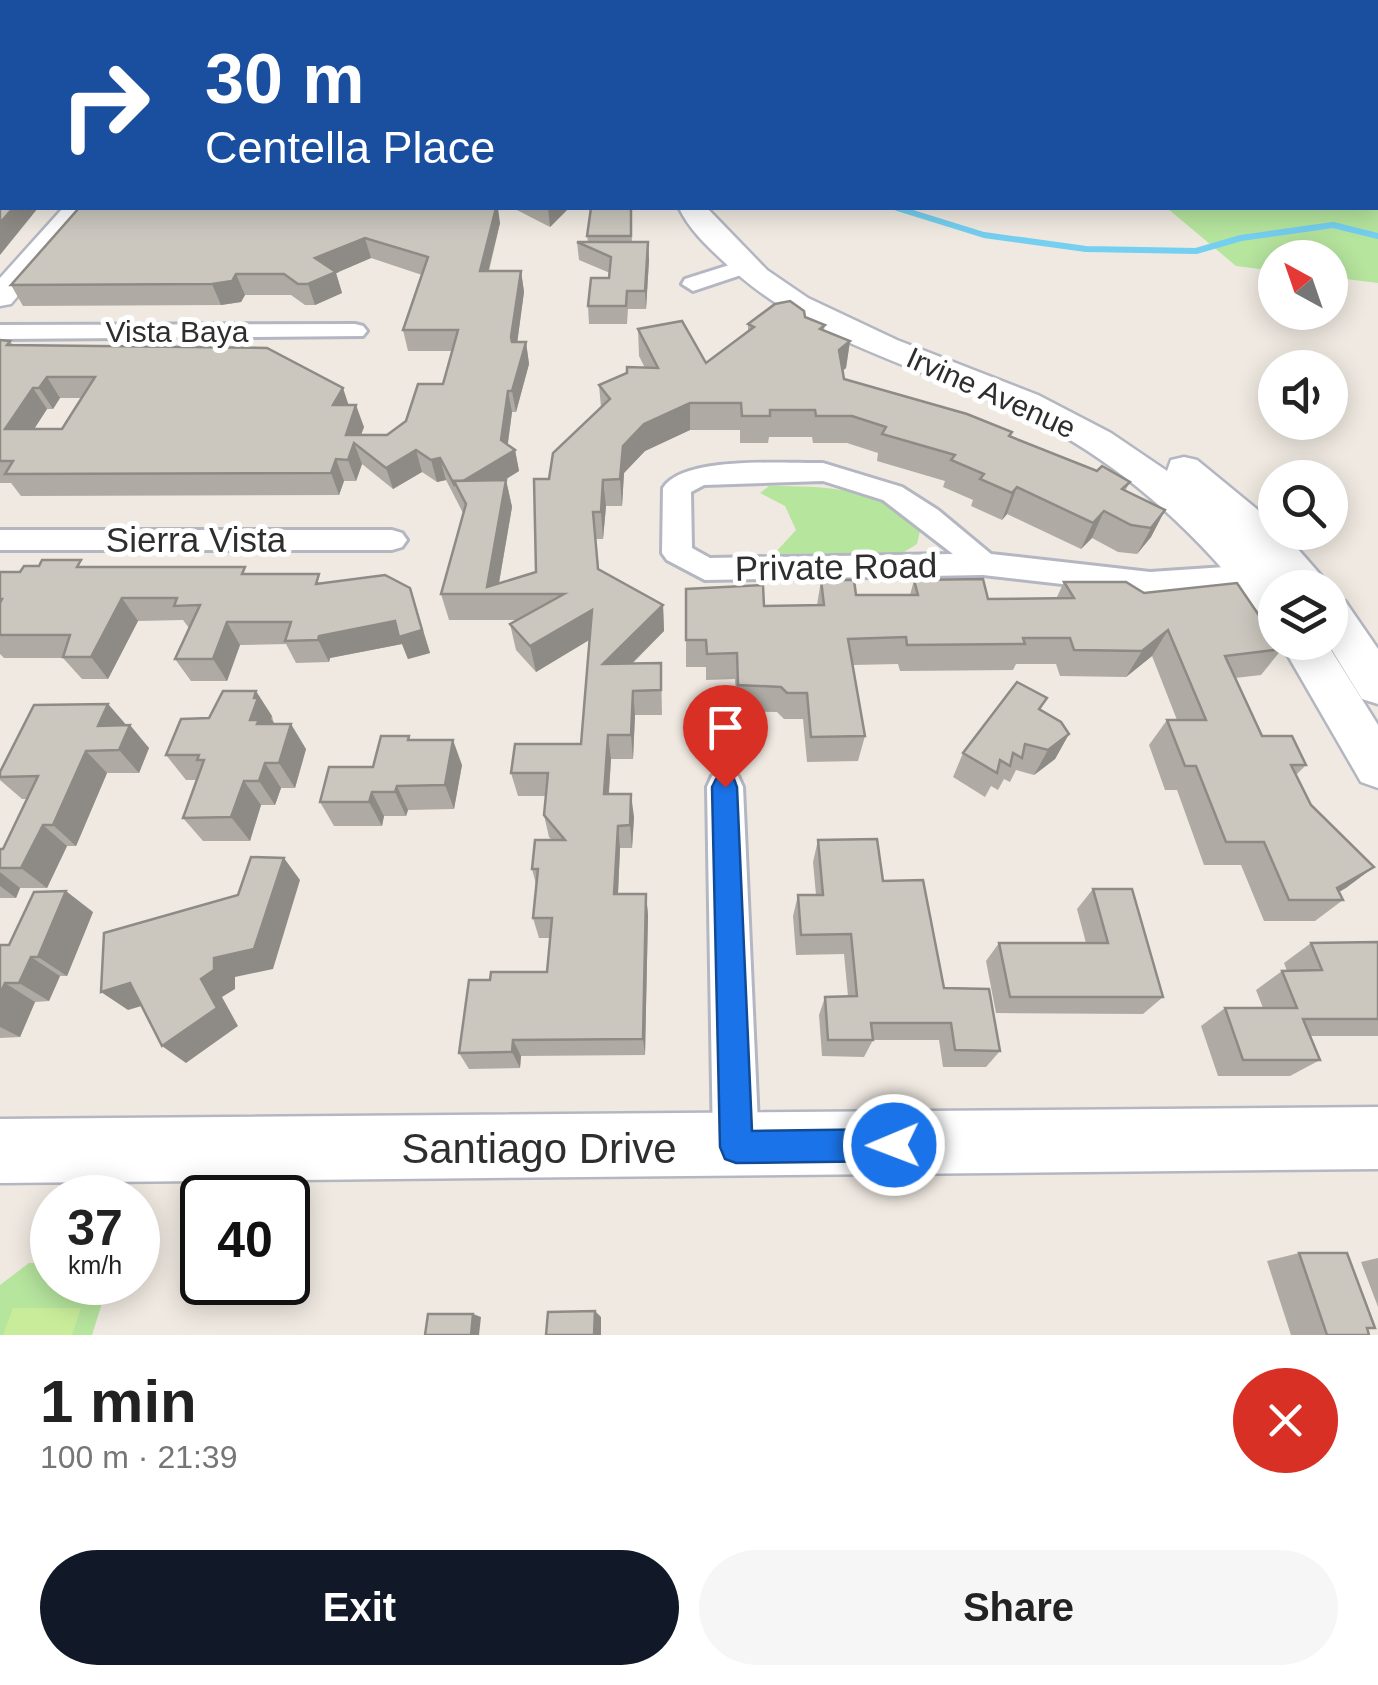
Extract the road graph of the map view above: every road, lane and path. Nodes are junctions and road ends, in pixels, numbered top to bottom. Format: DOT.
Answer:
graph roads {
  1 [pos="76,210"];
  2 [pos="694,210"];
  3 [pos="730,210"];
  4 [pos="742,267"];
  5 [pos="693,284"];
  6 [pos="0,297"];
  7 [pos="355,331"];
  8 [pos="0,332"];
  9 [pos="0,540"];
  10 [pos="392,540"];
  11 [pos="984,564"];
  12 [pos="1294,570"];
  13 [pos="1258,577"];
  14 [pos="1258,588"];
  15 [pos="1348,640"];
  16 [pos="1313,660"];
  17 [pos="1341,660"];
  18 [pos="1378,686"];
  19 [pos="1378,710"];
  20 [pos="1378,767"];
  21 [pos="725,787"];
  22 [pos="1378,1138"];
  23 [pos="736,1147"];
  24 [pos="0,1151"];
  1 -- 6 [label="main road"];
  2 -- 4 [label="main road, Irvine Avenue"];
  3 -- 12 [label="main road, Irvine Avenue"];
  4 -- 5 [label="street"];
  4 -- 13 [label="main road, Irvine Avenue"];
  7 -- 8 [label="street, Vista Baya"];
  9 -- 10 [label="street, Sierra Vista"];
  11 -- 11 [label="street, Private Road"];
  11 -- 14 [label="street, Private Road"];
  15 -- 18 [label="main road"];
  16 -- 20 [label="main road"];
  17 -- 19 [label="main road"];
  21 -- 23 [label="street"];
  22 -- 23 [label="main road, Santiago Drive"];
  23 -- 24 [label="main road, Santiago Drive"];
}
